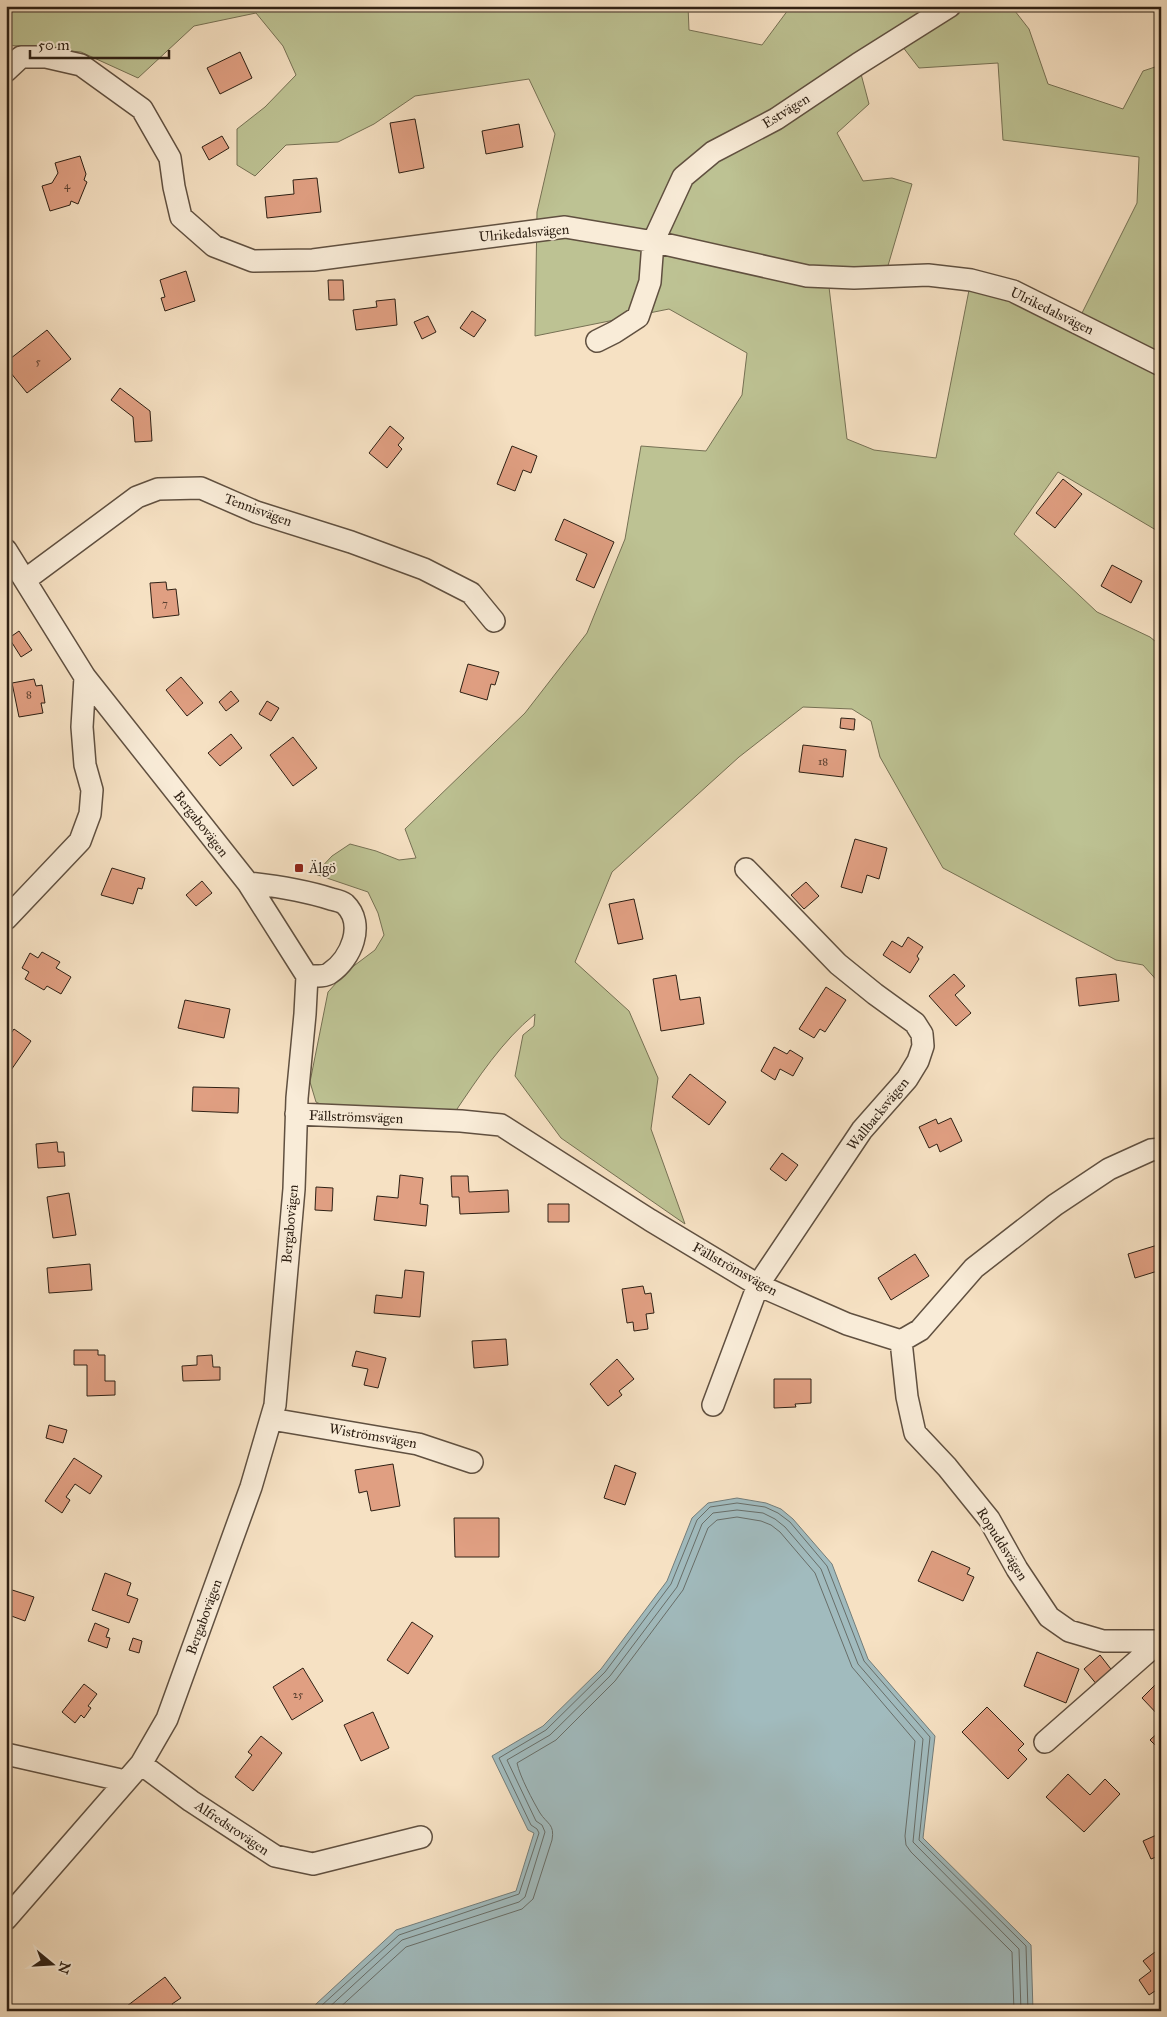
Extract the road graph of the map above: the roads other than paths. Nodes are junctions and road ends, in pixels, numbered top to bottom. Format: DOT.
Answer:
graph roads {
  1 [pos="950,6"];
  2 [pos="6,71"];
  3 [pos="653,242"];
  4 [pos="598,341"];
  5 [pos="1161,365"];
  6 [pos="6,550"];
  7 [pos="25,580"];
  8 [pos="494,621"];
  9 [pos="85,677"];
  10 [pos="746,869"];
  11 [pos="248,883"];
  12 [pos="6,919"];
  13 [pos="307,976"];
  14 [pos="296,1114"];
  15 [pos="1161,1149"];
  16 [pos="758,1285"];
  17 [pos="901,1341"];
  18 [pos="713,1404"];
  19 [pos="271,1419"];
  20 [pos="472,1462"];
  21 [pos="1160,1641"];
  22 [pos="1045,1742"];
  23 [pos="6,1754"];
  24 [pos="141,1764"];
  25 [pos="125,1781"];
  26 [pos="421,1837"];
  27 [pos="6,1919"];
  1 -- 3 [label="street, Estvägen"];
  2 -- 3 [label="street, Ulrikedalsvägen"];
  3 -- 4 [label="street"];
  3 -- 5 [label="street, Ulrikedalsvägen"];
  6 -- 7 [label="street, Bergabovägen"];
  7 -- 8 [label="street, Tennisvägen"];
  7 -- 9 [label="street, Bergabovägen"];
  9 -- 11 [label="street, Bergabovägen"];
  9 -- 12 [label="street"];
  10 -- 16 [label="street, Wallbacksvägen"];
  11 -- 13 [label="street, Bergabovägen"];
  11 -- 13 [label="street"];
  13 -- 14 [label="street, Bergabovägen"];
  14 -- 16 [label="street, Fällströmsvägen"];
  14 -- 19 [label="street, Bergabovägen"];
  15 -- 17 [label="street"];
  16 -- 17 [label="street, Fällströmsvägen"];
  16 -- 18 [label="street, Wallbacksvägen"];
  17 -- 21 [label="street, Ropuddsvägen"];
  19 -- 20 [label="street, Wiströmsvägen"];
  19 -- 24 [label="street, Bergabovägen"];
  21 -- 22 [label="street"];
  23 -- 25 [label="street"];
  24 -- 25 [label="street, Bergabovägen"];
  24 -- 26 [label="street, Alfredsrovägen"];
  25 -- 27 [label="street, Bergabovägen"];
}
